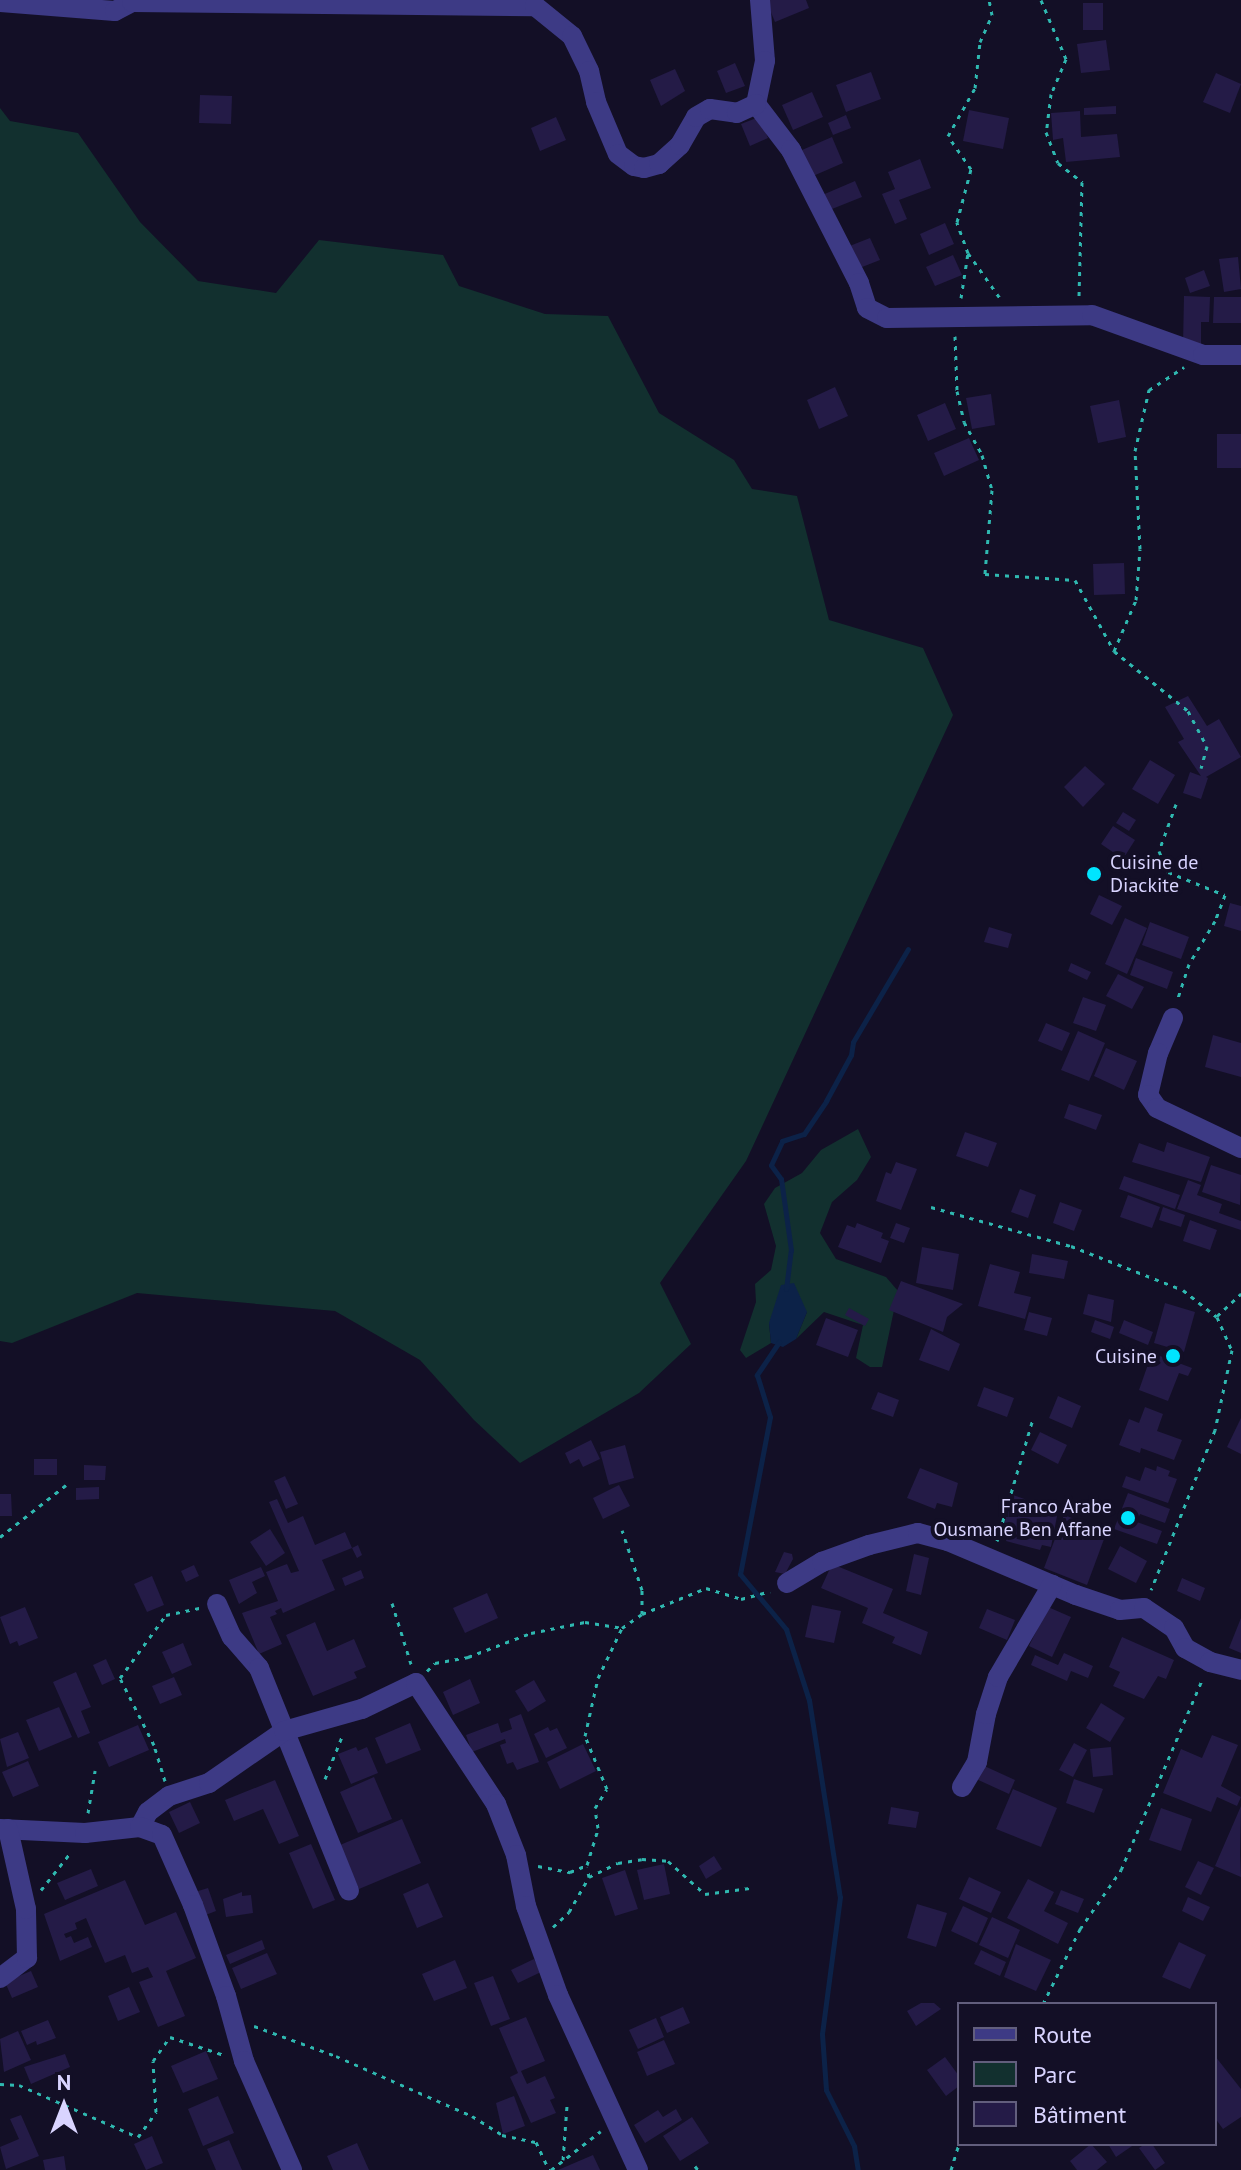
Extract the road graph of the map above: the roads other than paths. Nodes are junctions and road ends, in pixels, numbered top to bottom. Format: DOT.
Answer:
graph roads {
  1 [pos="760,0"];
  2 [pos="0,2"];
  3 [pos="116,6"];
  4 [pos="756,104"];
  5 [pos="1241,355"];
  6 [pos="1173,1018"];
  7 [pos="1241,1148"];
  8 [pos="787,1583"];
  9 [pos="1052,1585"];
  10 [pos="217,1604"];
  11 [pos="1241,1670"];
  12 [pos="284,1731"];
  13 [pos="962,1787"];
  14 [pos="140,1827"];
  15 [pos="4,1829"];
  16 [pos="349,1891"];
  17 [pos="0,1978"];
  18 [pos="292,2170"];
  19 [pos="638,2170"];
  1 -- 4 [label="street"];
  2 -- 3 [label="street"];
  3 -- 4 [label="street"];
  4 -- 5 [label="street"];
  6 -- 7 [label="street"];
  8 -- 9 [label="street"];
  9 -- 11 [label="street"];
  9 -- 13 [label="street"];
  10 -- 12 [label="street"];
  12 -- 14 [label="street"];
  12 -- 16 [label="street"];
  12 -- 19 [label="street"];
  14 -- 15 [label="street"];
  14 -- 18 [label="street"];
  15 -- 17 [label="street"];
}
